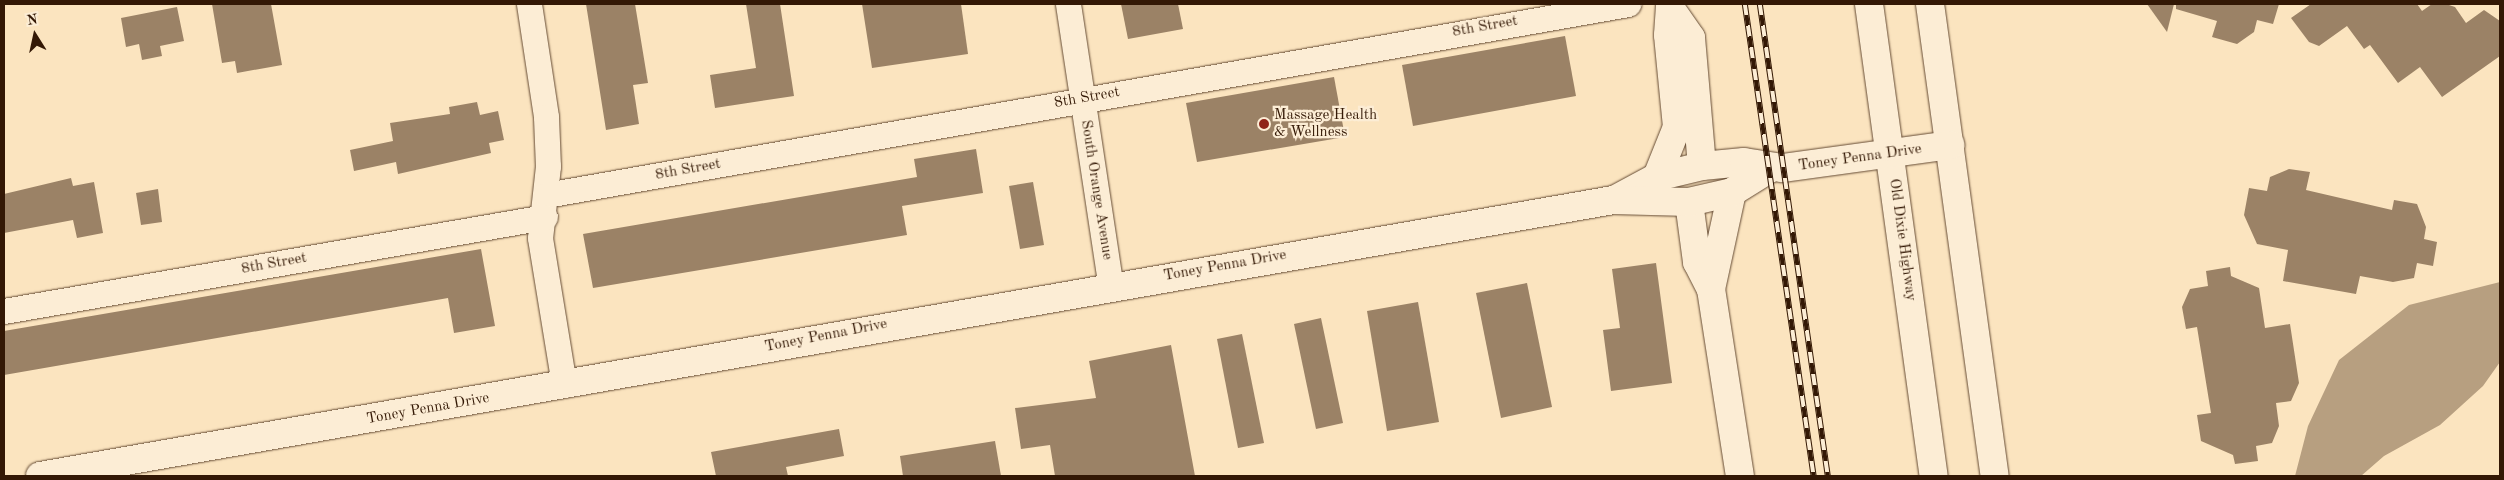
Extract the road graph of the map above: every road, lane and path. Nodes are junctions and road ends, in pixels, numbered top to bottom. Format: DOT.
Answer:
graph roads {
  1 [pos="529,4"];
  2 [pos="1068,4"];
  3 [pos="1628,4"];
  4 [pos="1869,4"];
  5 [pos="1930,4"];
  6 [pos="1671,7"];
  7 [pos="1082,98"];
  8 [pos="1950,145"];
  9 [pos="1889,154"];
  10 [pos="1702,166"];
  11 [pos="1769,169"];
  12 [pos="1657,177"];
  13 [pos="1732,192"];
  14 [pos="1613,200"];
  15 [pos="1689,202"];
  16 [pos="546,206"];
  17 [pos="1111,287"];
  18 [pos="1711,289"];
  19 [pos="4,311"];
  20 [pos="564,385"];
  21 [pos="40,476"];
  22 [pos="1740,476"];
  23 [pos="1934,476"];
  24 [pos="1995,476"];
  1 -- 16 [label="street"];
  2 -- 7 [label="street, South Orange Avenue"];
  3 -- 7 [label="street, 8th Street"];
  4 -- 9 [label="street, Old Dixie Highway"];
  5 -- 8 [label="street"];
  6 -- 10 [label="street"];
  6 -- 12 [label="street"];
  7 -- 16 [label="street, 8th Street"];
  7 -- 17 [label="street, South Orange Avenue"];
  8 -- 9 [label="street, Toney Penna Drive"];
  8 -- 24 [label="street"];
  9 -- 11 [label="street, Toney Penna Drive"];
  9 -- 23 [label="street, Old Dixie Highway"];
  10 -- 11 [label="street, Toney Penna Drive"];
  10 -- 12 [label="street, Toney Penna Drive"];
  11 -- 13 [label="street, Toney Penna Drive"];
  12 -- 14 [label="street, Toney Penna Drive"];
  13 -- 15 [label="street, Toney Penna Drive"];
  13 -- 18 [label="street"];
  14 -- 15 [label="street, Toney Penna Drive"];
  14 -- 17 [label="street, Toney Penna Drive"];
  15 -- 18 [label="street"];
  16 -- 19 [label="street, 8th Street"];
  16 -- 20 [label="street"];
  17 -- 20 [label="street, Toney Penna Drive"];
  18 -- 22 [label="street"];
  20 -- 21 [label="street, Toney Penna Drive"];
}
